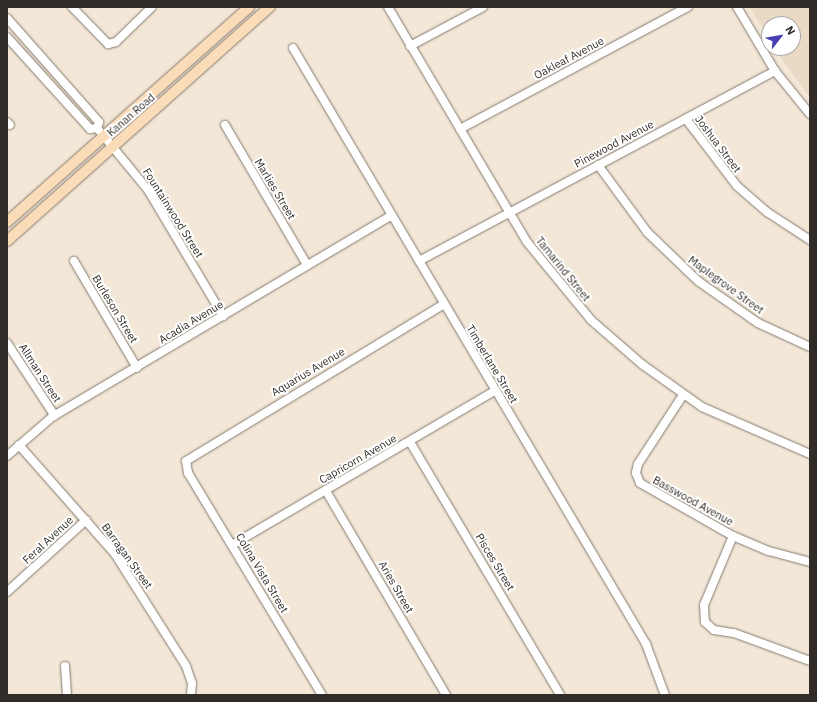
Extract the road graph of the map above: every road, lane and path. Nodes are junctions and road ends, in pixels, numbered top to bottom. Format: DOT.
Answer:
graph roads {
  1 [pos="72,7"];
  2 [pos="152,7"];
  3 [pos="249,7"];
  4 [pos="270,7"];
  5 [pos="388,7"];
  6 [pos="483,7"];
  7 [pos="688,7"];
  8 [pos="737,7"];
  9 [pos="7,18"];
  10 [pos="7,36"];
  11 [pos="410,46"];
  12 [pos="293,48"];
  13 [pos="774,71"];
  14 [pos="810,114"];
  15 [pos="686,119"];
  16 [pos="224,125"];
  17 [pos="97,128"];
  18 [pos="460,129"];
  19 [pos="104,136"];
  20 [pos="112,147"];
  21 [pos="598,165"];
  22 [pos="509,211"];
  23 [pos="391,216"];
  24 [pos="7,222"];
  25 [pos="810,240"];
  26 [pos="7,241"];
  27 [pos="74,260"];
  28 [pos="419,261"];
  29 [pos="308,265"];
  30 [pos="444,304"];
  31 [pos="223,316"];
  32 [pos="7,343"];
  33 [pos="810,348"];
  34 [pos="137,368"];
  35 [pos="494,391"];
  36 [pos="683,395"];
  37 [pos="55,416"];
  38 [pos="410,442"];
  39 [pos="19,445"];
  40 [pos="810,454"];
  41 [pos="7,456"];
  42 [pos="186,461"];
  43 [pos="326,491"];
  44 [pos="86,520"];
  45 [pos="733,536"];
  46 [pos="232,545"];
  47 [pos="810,562"];
  48 [pos="7,592"];
  49 [pos="810,661"];
  50 [pos="65,666"];
  51 [pos="66,695"];
  52 [pos="191,695"];
  53 [pos="322,695"];
  54 [pos="446,695"];
  55 [pos="560,695"];
  56 [pos="665,695"];
  1 -- 2 [label="street"];
  3 -- 19 [label="main road, Kanan Road"];
  4 -- 20 [label="main road, Kanan Road"];
  5 -- 11 [label="street, Tamarind Street"];
  6 -- 11 [label="street"];
  7 -- 18 [label="street, Oakleaf Avenue"];
  8 -- 13 [label="street"];
  9 -- 17 [label="street, Fountainwood Street"];
  10 -- 17 [label="street, Fountainwood Street"];
  11 -- 18 [label="street, Tamarind Street"];
  12 -- 23 [label="street, Timberlane Street"];
  13 -- 14 [label="street"];
  13 -- 15 [label="street, Pinewood Avenue"];
  15 -- 21 [label="street, Pinewood Avenue"];
  15 -- 25 [label="street, Joshua Street"];
  16 -- 29 [label="street, Marlies Street"];
  17 -- 19 [label="street, Fountainwood Street"];
  18 -- 22 [label="street, Tamarind Street"];
  19 -- 20 [label="street, Fountainwood Street"];
  19 -- 24 [label="main road, Kanan Road"];
  20 -- 26 [label="main road, Kanan Road"];
  20 -- 31 [label="street, Fountainwood Street"];
  21 -- 22 [label="street, Pinewood Avenue"];
  21 -- 33 [label="street, Maplegrove Street"];
  22 -- 28 [label="street, Pinewood Avenue"];
  22 -- 36 [label="street, Tamarind Street"];
  23 -- 28 [label="street, Timberlane Street"];
  23 -- 29 [label="street, Acadia Avenue"];
  27 -- 34 [label="street, Burleson Street"];
  28 -- 30 [label="street, Timberlane Street"];
  29 -- 31 [label="street, Acadia Avenue"];
  30 -- 35 [label="street, Timberlane Street"];
  30 -- 42 [label="street, Aquarius Avenue"];
  31 -- 34 [label="street, Acadia Avenue"];
  32 -- 37 [label="street, Allman Street"];
  34 -- 37 [label="street, Acadia Avenue"];
  35 -- 38 [label="street, Capricorn Avenue"];
  35 -- 56 [label="street, Timberlane Street"];
  36 -- 40 [label="street, Tamarind Street"];
  36 -- 45 [label="street, Basswood Avenue"];
  37 -- 39 [label="street, Acadia Avenue"];
  38 -- 43 [label="street, Capricorn Avenue"];
  38 -- 55 [label="street, Pisces Street"];
  39 -- 41 [label="street, Acadia Avenue"];
  39 -- 44 [label="street, Barragan Street"];
  42 -- 46 [label="street, Colina Vista Street"];
  43 -- 46 [label="street, Capricorn Avenue"];
  43 -- 54 [label="street, Aries Street"];
  44 -- 48 [label="street, Feral Avenue"];
  44 -- 52 [label="street, Barragan Street"];
  45 -- 47 [label="street, Basswood Avenue"];
  45 -- 49 [label="street"];
  46 -- 53 [label="street, Colina Vista Street"];
  50 -- 51 [label="street"];
}
